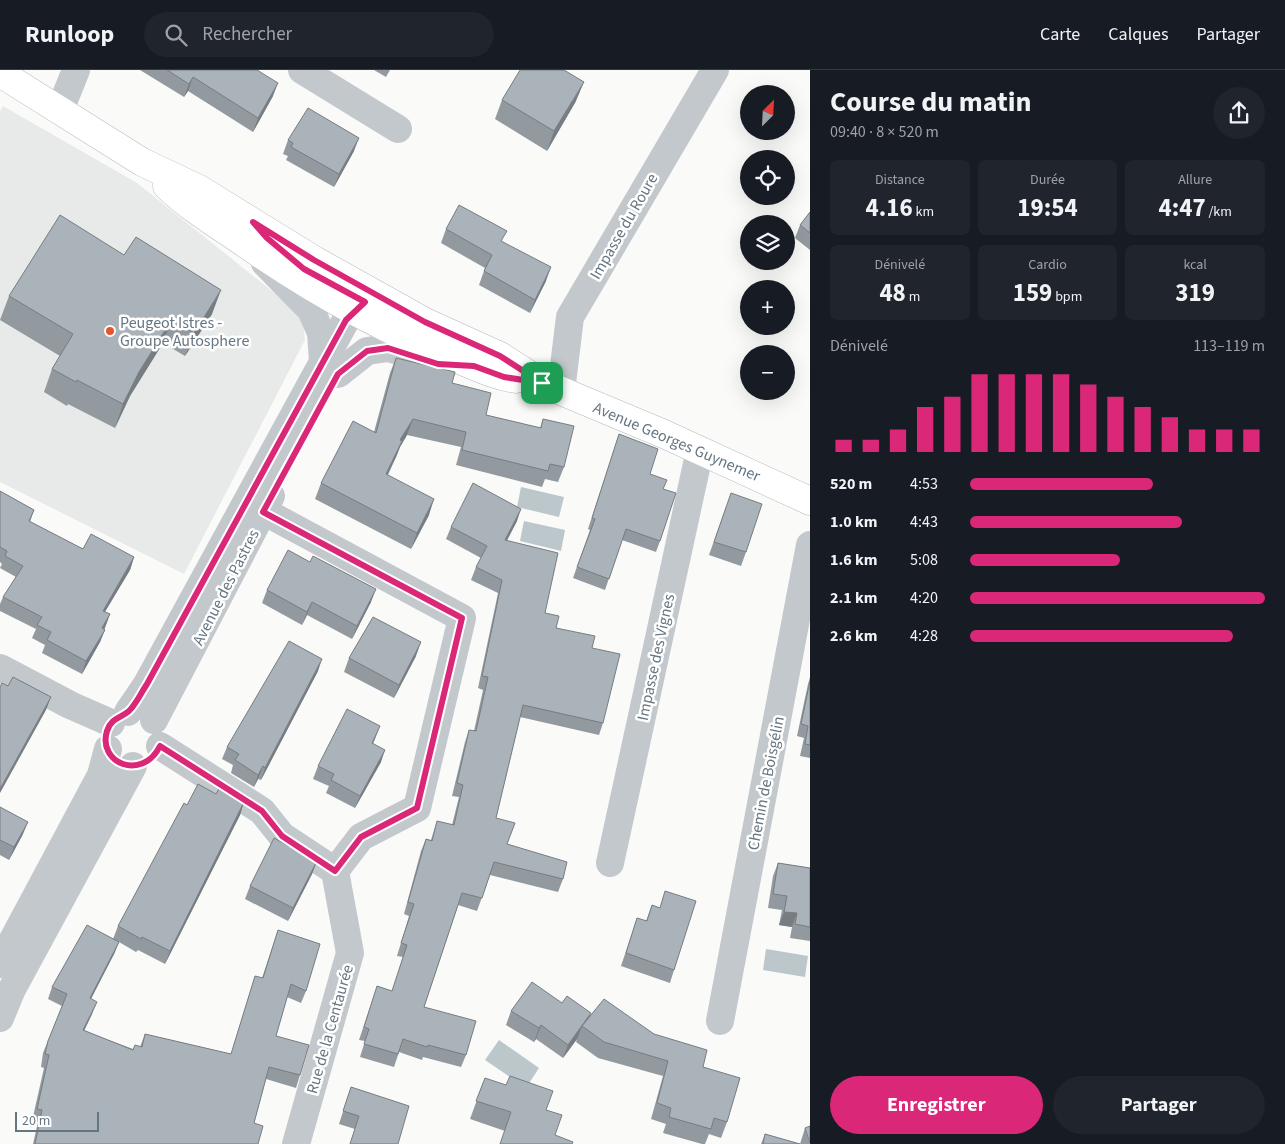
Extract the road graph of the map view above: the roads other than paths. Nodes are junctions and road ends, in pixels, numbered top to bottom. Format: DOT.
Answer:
graph roads {
  1 [pos="76,70"];
  2 [pos="302,70"];
  3 [pos="714,70"];
  4 [pos="0,73"];
  5 [pos="60,110"];
  6 [pos="398,130"];
  7 [pos="250,234"];
  8 [pos="361,310"];
  9 [pos="481,358"];
  10 [pos="331,367"];
  11 [pos="552,387"];
  12 [pos="700,450"];
  13 [pos="810,501"];
  14 [pos="263,512"];
  15 [pos="810,545"];
  16 [pos="0,668"];
  17 [pos="116,728"];
  18 [pos="157,733"];
  19 [pos="132,766"];
  20 [pos="610,863"];
  21 [pos="335,871"];
  22 [pos="0,964"];
  23 [pos="0,1018"];
  24 [pos="720,1021"];
  25 [pos="296,1144"];
  1 -- 5 [label="street"];
  2 -- 6 [label="street"];
  3 -- 11 [label="street, Impasse du Roure"];
  4 -- 5 [label="main road, Avenue Georges Guynemer"];
  5 -- 7 [label="main road, Avenue Georges Guynemer"];
  7 -- 8 [label="street"];
  7 -- 9 [label="main road, Avenue Georges Guynemer"];
  7 -- 10 [label="street"];
  8 -- 9 [label="street"];
  8 -- 10 [label="street, Avenue des Pastres"];
  9 -- 10 [label="street, Avenue des Pastres"];
  9 -- 11 [label="main road, Avenue Georges Guynemer"];
  10 -- 14 [label="street, Avenue des Pastres"];
  10 -- 17 [label="street, Avenue des Pastres"];
  11 -- 12 [label="main road, Avenue Georges Guynemer"];
  12 -- 13 [label="main road, Avenue Georges Guynemer"];
  12 -- 20 [label="street, Impasse des Vignes"];
  14 -- 18 [label="street, Avenue des Pastres"];
  14 -- 21 [label="street"];
  15 -- 24 [label="street, Chemin de Boisgélin"];
  16 -- 17 [label="street"];
  17 -- 18 [label="street"];
  17 -- 19 [label="street"];
  17 -- 22 [label="street, Avenue des Pastres"];
  18 -- 19 [label="street"];
  18 -- 21 [label="street"];
  19 -- 23 [label="street"];
  21 -- 25 [label="street, Rue de la Centaurée"];
}
